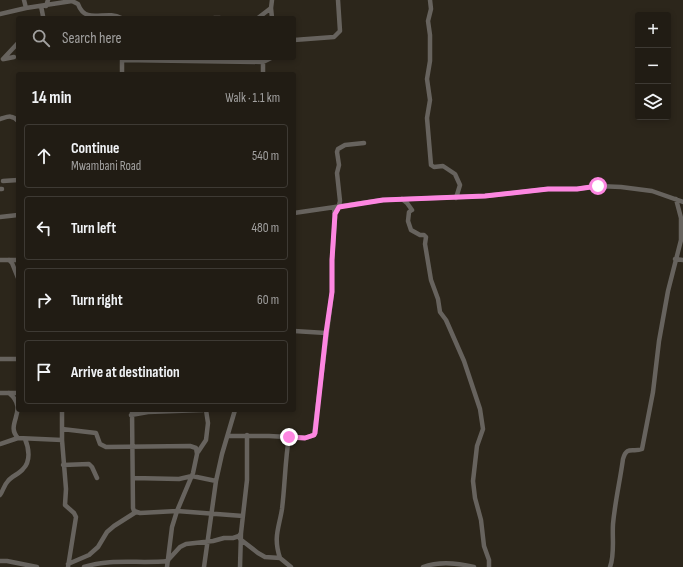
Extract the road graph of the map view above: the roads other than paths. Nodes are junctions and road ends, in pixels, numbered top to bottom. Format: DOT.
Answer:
graph roads {
  1 [pos="24,0"];
  2 [pos="48,0"];
  3 [pos="272,0"];
  4 [pos="338,0"];
  5 [pos="430,0"];
  6 [pos="78,2"];
  7 [pos="44,6"];
  8 [pos="26,8"];
  9 [pos="271,8"];
  10 [pos="0,14"];
  11 [pos="43,16"];
  12 [pos="116,16"];
  13 [pos="261,16"];
  14 [pos="272,16"];
  15 [pos="296,40"];
  16 [pos="16,45"];
  17 [pos="14,57"];
  18 [pos="1,59"];
  19 [pos="122,60"];
  20 [pos="230,60"];
  21 [pos="267,60"];
  22 [pos="263,62"];
  23 [pos="122,72"];
  24 [pos="263,72"];
  25 [pos="16,118"];
  26 [pos="0,119"];
  27 [pos="364,143"];
  28 [pos="16,180"];
  29 [pos="3,181"];
  30 [pos="456,198"];
  31 [pos="402,199"];
  32 [pos="676,199"];
  33 [pos="683,202"];
  34 [pos="336,207"];
  35 [pos="296,213"];
  36 [pos="16,215"];
  37 [pos="0,217"];
  38 [pos="675,259"];
  39 [pos="0,260"];
  40 [pos="9,260"];
  41 [pos="16,260"];
  42 [pos="683,260"];
  43 [pos="16,273"];
  44 [pos="296,331"];
  45 [pos="326,333"];
  46 [pos="0,359"];
  47 [pos="16,359"];
  48 [pos="0,393"];
  49 [pos="9,393"];
  50 [pos="16,393"];
  51 [pos="16,400"];
  52 [pos="17,412"];
  53 [pos="62,412"];
  54 [pos="132,412"];
  55 [pos="148,412"];
  56 [pos="206,412"];
  57 [pos="234,412"];
  58 [pos="62,429"];
  59 [pos="229,429"];
  60 [pos="236,435"];
  61 [pos="228,436"];
  62 [pos="247,436"];
  63 [pos="289,437"];
  64 [pos="18,438"];
  65 [pos="25,439"];
  66 [pos="62,440"];
  67 [pos="0,444"];
  68 [pos="132,447"];
  69 [pos="197,454"];
  70 [pos="63,465"];
  71 [pos="192,476"];
  72 [pos="97,478"];
  73 [pos="132,478"];
  74 [pos="216,481"];
  75 [pos="0,495"];
  76 [pos="177,511"];
  77 [pos="136,512"];
  78 [pos="212,514"];
  79 [pos="243,516"];
  80 [pos="241,536"];
  81 [pos="208,541"];
  82 [pos="280,558"];
  83 [pos="168,560"];
  84 [pos="0,561"];
  85 [pos="68,565"];
  86 [pos="290,566"];
  87 [pos="37,567"];
  88 [pos="85,567"];
  89 [pos="168,567"];
  90 [pos="204,567"];
  91 [pos="240,567"];
  92 [pos="283,567"];
  93 [pos="423,567"];
  94 [pos="474,567"];
  95 [pos="490,567"];
  96 [pos="610,567"];
  1 -- 8 [label="street"];
  2 -- 7 [label="street"];
  3 -- 9 [label="street"];
  4 -- 15 [label="street"];
  5 -- 30 [label="street"];
  6 -- 7 [label="street"];
  6 -- 12 [label="street"];
  7 -- 8 [label="street"];
  7 -- 11 [label="street"];
  8 -- 10 [label="street"];
  9 -- 13 [label="street"];
  9 -- 14 [label="street"];
  16 -- 18 [label="street"];
  17 -- 18 [label="street"];
  19 -- 23 [label="street"];
  20 -- 22 [label="street"];
  21 -- 22 [label="street"];
  22 -- 24 [label="street"];
  25 -- 26 [label="street"];
  27 -- 34 [label="street"];
  28 -- 29 [label="street"];
  30 -- 31 [label="street"];
  30 -- 32 [label="street"];
  31 -- 34 [label="street"];
  31 -- 95 [label="street"];
  32 -- 33 [label="street"];
  32 -- 38 [label="street"];
  34 -- 35 [label="street"];
  34 -- 45 [label="street"];
  36 -- 37 [label="street"];
  38 -- 42 [label="street"];
  38 -- 96 [label="street"];
  39 -- 40 [label="street"];
  40 -- 41 [label="street"];
  40 -- 43 [label="street"];
  44 -- 45 [label="street"];
  45 -- 63 [label="street"];
  46 -- 47 [label="street"];
  48 -- 49 [label="street"];
  49 -- 50 [label="street"];
  49 -- 51 [label="street"];
  52 -- 64 [label="street"];
  53 -- 58 [label="street"];
  54 -- 55 [label="street"];
  54 -- 68 [label="street"];
  56 -- 69 [label="street"];
  57 -- 59 [label="street"];
  58 -- 66 [label="street"];
  58 -- 68 [label="street"];
  59 -- 60 [label="street"];
  59 -- 61 [label="street"];
  60 -- 61 [label="street"];
  60 -- 62 [label="street"];
  61 -- 74 [label="street"];
  62 -- 63 [label="street"];
  62 -- 79 [label="street"];
  63 -- 82 [label="street"];
  64 -- 65 [label="street"];
  64 -- 67 [label="street"];
  65 -- 66 [label="street"];
  65 -- 75 [label="street"];
  66 -- 70 [label="street"];
  68 -- 69 [label="street"];
  68 -- 73 [label="street"];
  69 -- 71 [label="street"];
  70 -- 72 [label="street"];
  70 -- 85 [label="street"];
  71 -- 73 [label="street"];
  71 -- 74 [label="street"];
  71 -- 76 [label="street"];
  73 -- 77 [label="street"];
  74 -- 78 [label="street"];
  76 -- 77 [label="street"];
  76 -- 78 [label="street"];
  76 -- 83 [label="street"];
  77 -- 85 [label="street"];
  78 -- 79 [label="street"];
  78 -- 81 [label="street"];
  79 -- 80 [label="street"];
  80 -- 81 [label="street"];
  80 -- 82 [label="street"];
  80 -- 91 [label="street"];
  81 -- 83 [label="street"];
  81 -- 90 [label="street"];
  82 -- 86 [label="street"];
  83 -- 88 [label="street"];
  83 -- 89 [label="street"];
  84 -- 87 [label="street"];
  86 -- 92 [label="street"];
  93 -- 94 [label="street"];
}
